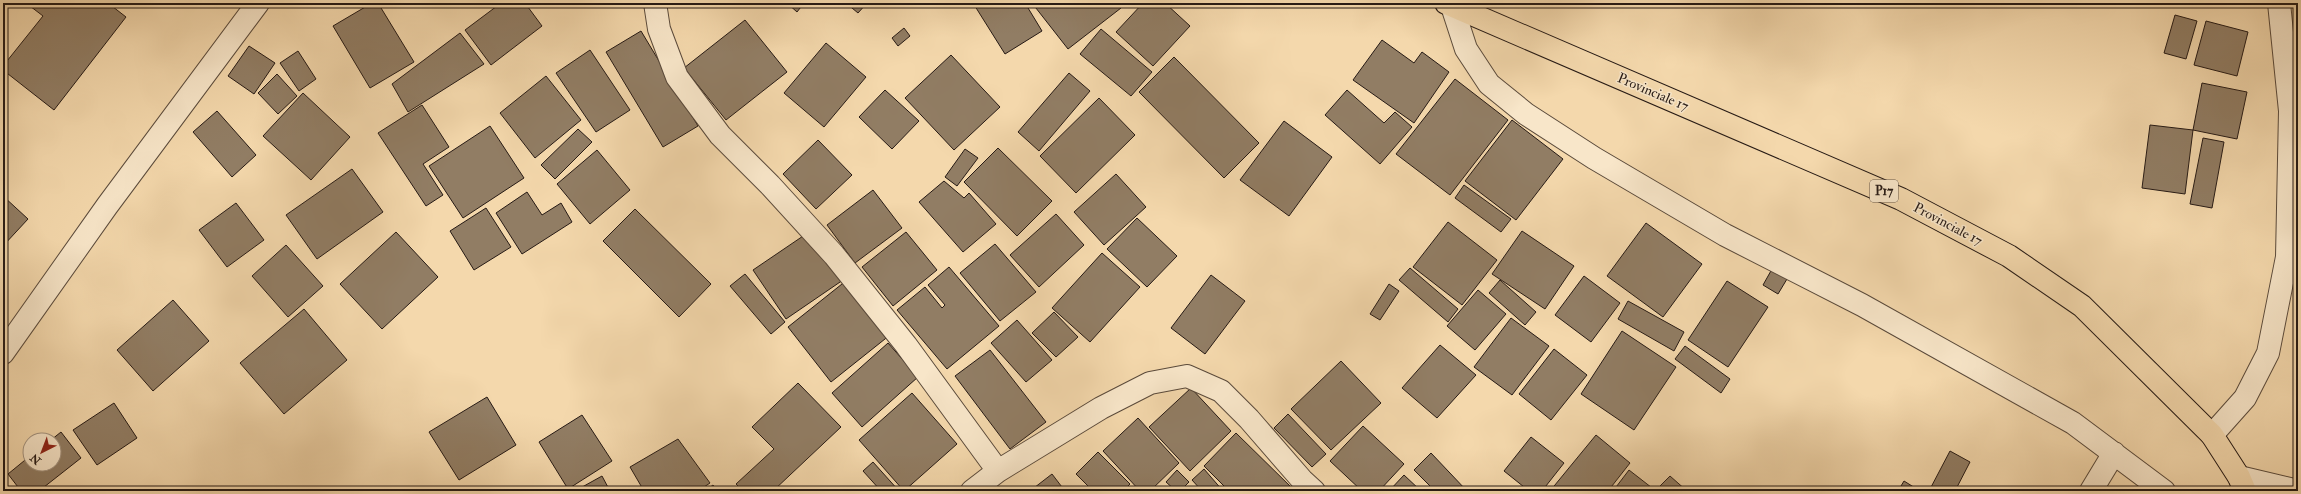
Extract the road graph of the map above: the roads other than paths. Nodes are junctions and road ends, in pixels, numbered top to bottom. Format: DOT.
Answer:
graph roads {
  1 [pos="258,3"];
  2 [pos="655,3"];
  3 [pos="2279,3"];
  4 [pos="1449,4"];
  5 [pos="2293,220"];
  6 [pos="3,354"];
  7 [pos="2212,435"];
  8 [pos="2114,453"];
  9 [pos="998,471"];
  10 [pos="2242,484"];
  11 [pos="972,491"];
  12 [pos="1314,491"];
  13 [pos="2091,491"];
  14 [pos="2164,491"];
  15 [pos="2298,491"];
  1 -- 6 [label="street"];
  2 -- 9 [label="street"];
  3 -- 5 [label="street"];
  4 -- 7 [label="main road, Provinciale 17 / P17"];
  4 -- 8 [label="street"];
  5 -- 7 [label="street"];
  7 -- 10 [label="main road, Provinciale 17 / P17"];
  8 -- 13 [label="street"];
  8 -- 14 [label="street"];
  9 -- 11 [label="street"];
  9 -- 12 [label="street"];
  10 -- 15 [label="street"];
}
